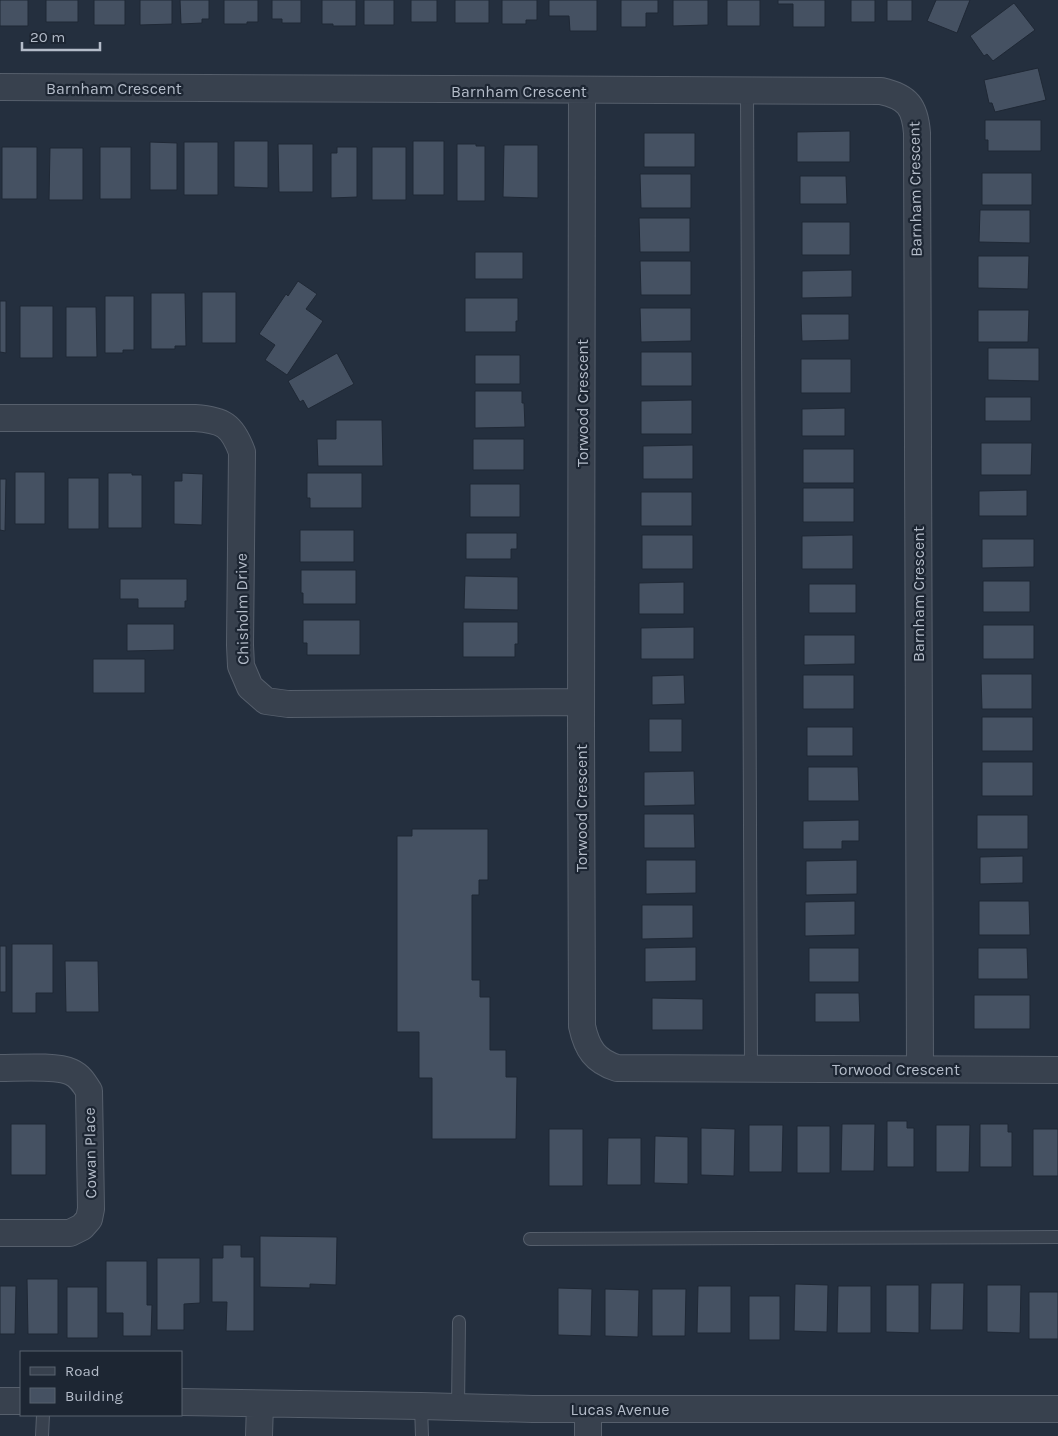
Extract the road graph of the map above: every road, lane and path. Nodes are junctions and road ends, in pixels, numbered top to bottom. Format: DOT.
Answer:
graph roads {
  1 [pos="0,87"];
  2 [pos="582,91"];
  3 [pos="747,91"];
  4 [pos="0,418"];
  5 [pos="581,702"];
  6 [pos="0,1068"];
  7 [pos="920,1068"];
  8 [pos="751,1069"];
  9 [pos="1058,1070"];
  10 [pos="0,1233"];
  11 [pos="1058,1236"];
  12 [pos="530,1239"];
  13 [pos="460,1322"];
  14 [pos="0,1401"];
  15 [pos="20,1401"];
  16 [pos="182,1402"];
  17 [pos="260,1404"];
  18 [pos="421,1406"];
  19 [pos="458,1407"];
  20 [pos="588,1409"];
  21 [pos="1058,1409"];
  22 [pos="43,1416"];
  23 [pos="42,1436"];
  24 [pos="260,1436"];
  25 [pos="422,1436"];
  26 [pos="588,1436"];
  1 -- 2 [label="street, Barnham Crescent"];
  2 -- 3 [label="street, Barnham Crescent"];
  2 -- 5 [label="street, Torwood Crescent"];
  3 -- 7 [label="street, Barnham Crescent"];
  3 -- 8 [label="lane"];
  4 -- 5 [label="street, Chisholm Drive"];
  5 -- 8 [label="street, Torwood Crescent"];
  6 -- 10 [label="street, Cowan Place"];
  7 -- 8 [label="street, Torwood Crescent"];
  7 -- 9 [label="street, Torwood Crescent"];
  11 -- 12 [label="lane"];
  13 -- 19 [label="lane"];
  14 -- 15 [label="street"];
  16 -- 17 [label="street, Lucas Avenue"];
  17 -- 18 [label="street, Lucas Avenue"];
  17 -- 24 [label="street"];
  18 -- 19 [label="street, Lucas Avenue"];
  18 -- 25 [label="lane"];
  19 -- 20 [label="street, Lucas Avenue"];
  20 -- 21 [label="street, Lucas Avenue"];
  20 -- 26 [label="street"];
  22 -- 23 [label="lane"];
}
